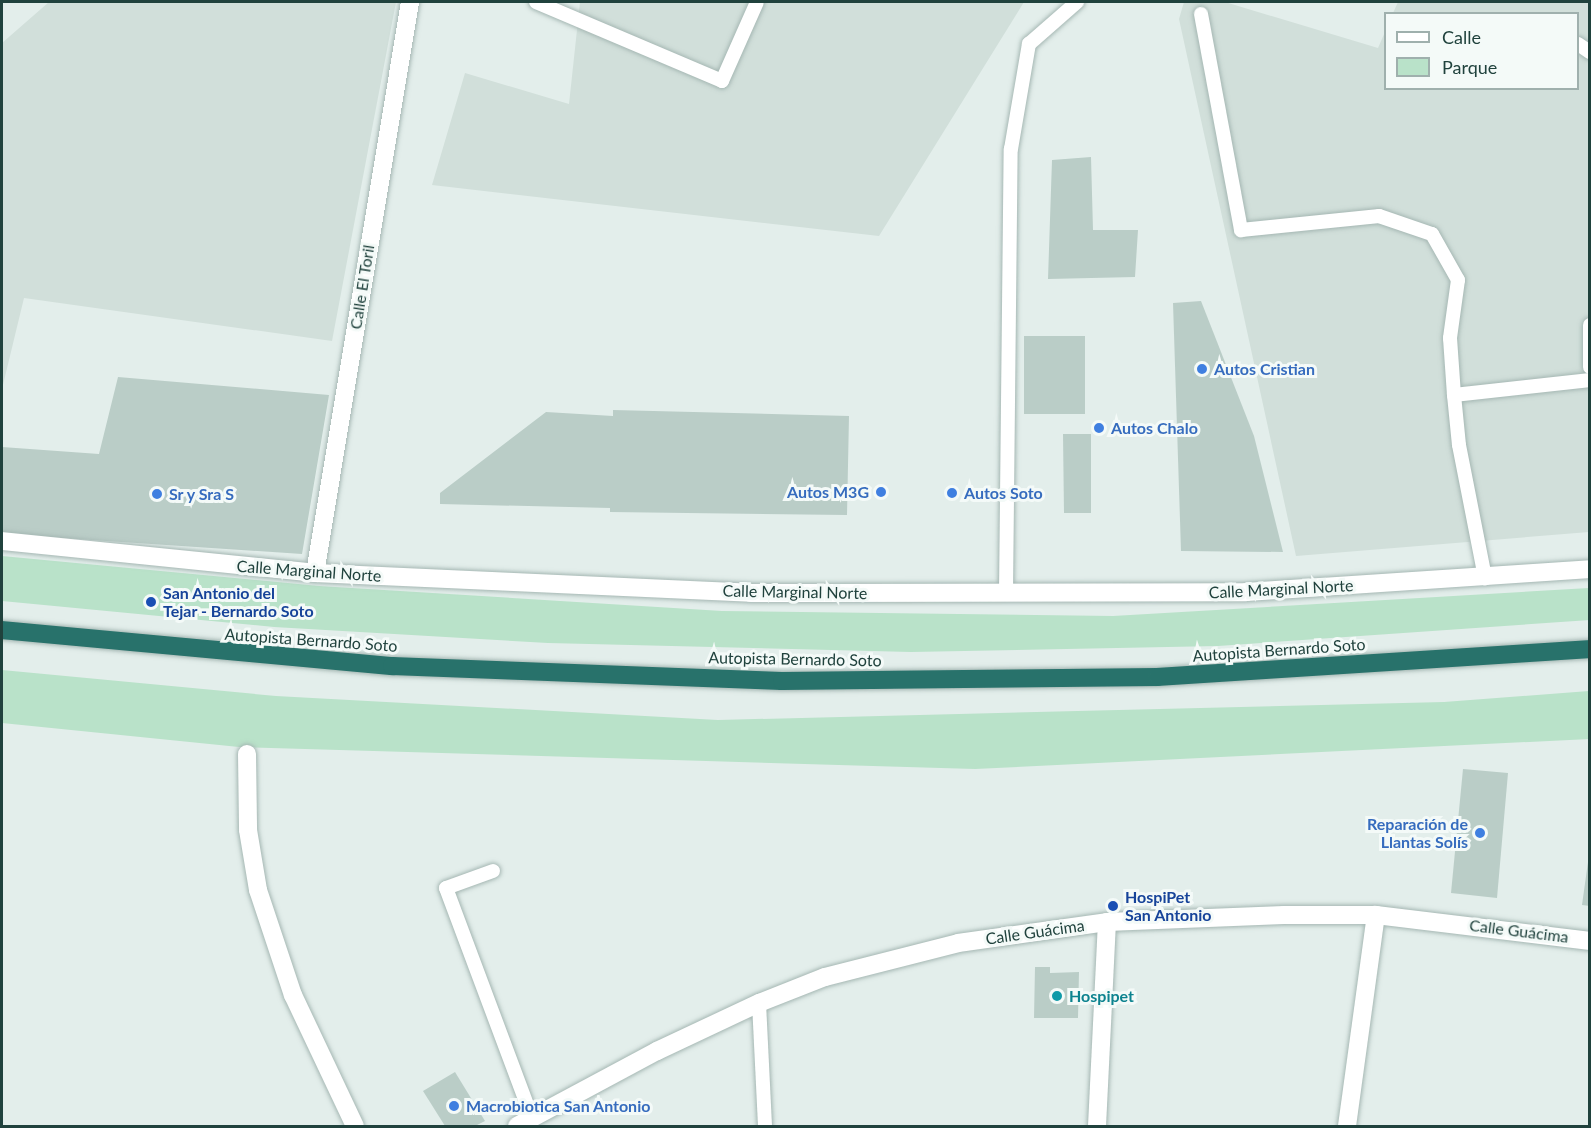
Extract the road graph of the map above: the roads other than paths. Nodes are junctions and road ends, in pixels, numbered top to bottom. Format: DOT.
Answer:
graph roads {
  1 [pos="410,2"];
  2 [pos="536,2"];
  3 [pos="757,2"];
  4 [pos="1077,2"];
  5 [pos="1201,14"];
  6 [pos="1590,325"];
  7 [pos="1590,367"];
  8 [pos="1590,380"];
  9 [pos="1454,395"];
  10 [pos="2,541"];
  11 [pos="1590,570"];
  12 [pos="315,573"];
  13 [pos="1485,578"];
  14 [pos="1006,593"];
  15 [pos="2,630"];
  16 [pos="1590,649"];
  17 [pos="247,754"];
  18 [pos="493,871"];
  19 [pos="1376,915"];
  20 [pos="1107,922"];
  21 [pos="1590,941"];
  22 [pos="759,1003"];
  23 [pos="525,1122"];
  24 [pos="355,1126"];
  25 [pos="765,1126"];
  26 [pos="1096,1126"];
  27 [pos="1347,1126"];
  1 -- 12 [label="street, Calle El Toril"];
  2 -- 3 [label="lane"];
  4 -- 14 [label="lane"];
  5 -- 9 [label="lane"];
  6 -- 7 [label="lane"];
  8 -- 9 [label="lane"];
  9 -- 13 [label="lane"];
  10 -- 12 [label="street, Calle Marginal Norte"];
  11 -- 13 [label="street, Calle Marginal Norte"];
  12 -- 14 [label="street, Calle Marginal Norte"];
  13 -- 14 [label="street, Calle Marginal Norte"];
  15 -- 16 [label="highway, Autopista Bernardo Soto"];
  17 -- 24 [label="street"];
  18 -- 23 [label="lane"];
  19 -- 20 [label="street, Calle Guácima"];
  19 -- 21 [label="street, Calle Guácima"];
  19 -- 27 [label="street"];
  20 -- 22 [label="street, Calle Guácima"];
  20 -- 26 [label="street"];
  22 -- 23 [label="street, Calle Guácima"];
  22 -- 25 [label="lane"];
}
